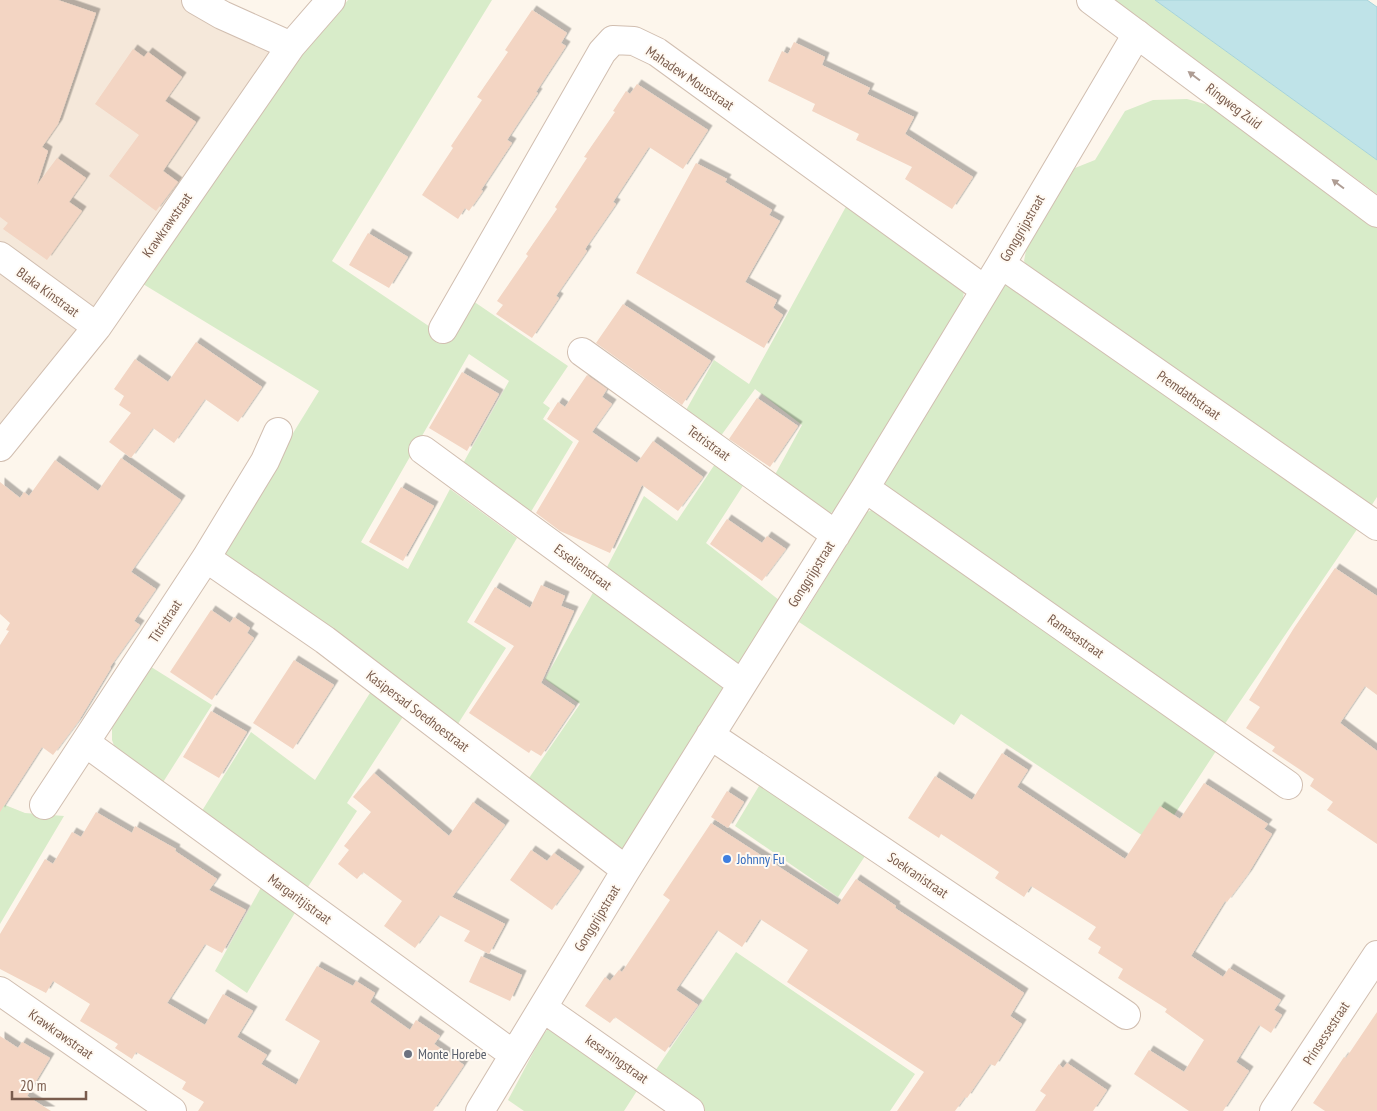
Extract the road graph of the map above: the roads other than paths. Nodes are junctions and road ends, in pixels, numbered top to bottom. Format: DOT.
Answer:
graph roads {
  1 [pos="196,0"];
  2 [pos="331,0"];
  3 [pos="1090,0"];
  4 [pos="1138,34"];
  5 [pos="291,46"];
  6 [pos="1377,213"];
  7 [pos="0,256"];
  8 [pos="1001,264"];
  9 [pos="985,290"];
  10 [pos="97,327"];
  11 [pos="443,329"];
  12 [pos="582,352"];
  13 [pos="278,432"];
  14 [pos="0,447"];
  15 [pos="423,450"];
  16 [pos="865,488"];
  17 [pos="1377,526"];
  18 [pos="836,535"];
  19 [pos="206,558"];
  20 [pos="742,684"];
  21 [pos="710,735"];
  22 [pos="86,743"];
  23 [pos="1288,785"];
  24 [pos="44,806"];
  25 [pos="626,870"];
  26 [pos="1377,955"];
  27 [pos="0,990"];
  28 [pos="543,1008"];
  29 [pos="1126,1015"];
  30 [pos="514,1055"];
  31 [pos="172,1111"];
  32 [pos="480,1111"];
  33 [pos="690,1111"];
  34 [pos="1274,1111"];
  1 -- 5 [label="street"];
  2 -- 5 [label="street, Krawkrawstraat"];
  3 -- 4 [label="street, Ringweg Zuid"];
  6 -- 4 [label="street, Ringweg Zuid, one-way"];
  4 -- 8 [label="street, Gonggrijpstraat"];
  5 -- 10 [label="street, Krawkrawstraat"];
  7 -- 10 [label="street, Blaka Kinstraat"];
  8 -- 9 [label="street, Gonggrijpstraat"];
  8 -- 17 [label="street, Premdathstraat"];
  9 -- 11 [label="street, Mahadew Mousstraat"];
  9 -- 16 [label="street, Gonggrijpstraat"];
  10 -- 14 [label="street, Krawkrawstraat"];
  12 -- 18 [label="street, Tetristraat"];
  13 -- 19 [label="street, Titristraat"];
  15 -- 20 [label="street, Esselienstraat"];
  16 -- 18 [label="street, Gonggrijpstraat"];
  16 -- 23 [label="street, Ramasastraat"];
  18 -- 20 [label="street, Gonggrijpstraat"];
  19 -- 22 [label="street, Titristraat"];
  19 -- 25 [label="street, Kasipersad Soedhoestraat"];
  20 -- 21 [label="street, Gonggrijpstraat"];
  21 -- 25 [label="street, Gonggrijpstraat"];
  21 -- 29 [label="street, Soekranistraat"];
  22 -- 24 [label="street, Titristraat"];
  22 -- 30 [label="street, Margaritjistraat"];
  25 -- 28 [label="street, Gonggrijpstraat"];
  26 -- 34 [label="street, Prinsessestraat"];
  27 -- 31 [label="street, Krawkrawstraat"];
  28 -- 30 [label="street, Gonggrijpstraat"];
  28 -- 33 [label="street, kesarsingstraat"];
  30 -- 32 [label="street, Gonggrijpstraat"];
}
